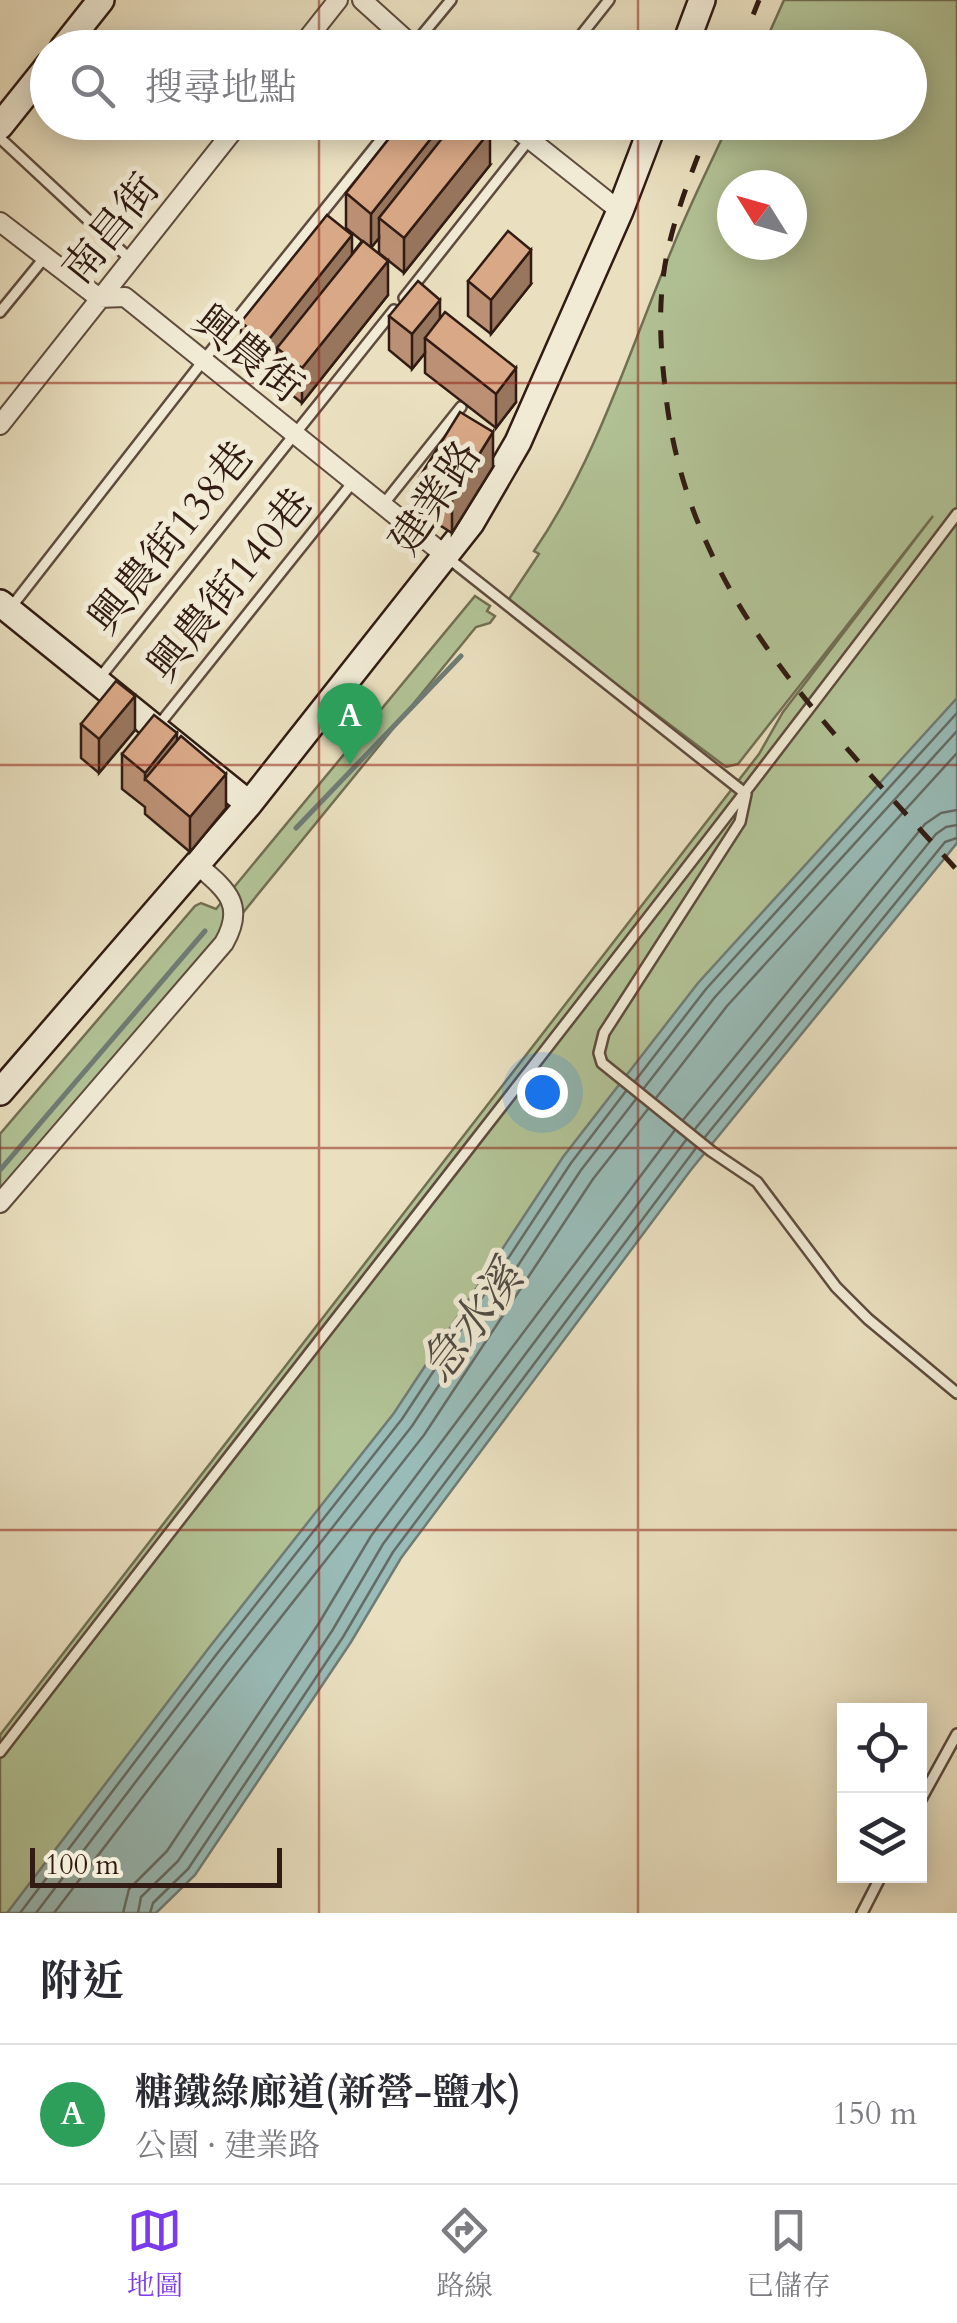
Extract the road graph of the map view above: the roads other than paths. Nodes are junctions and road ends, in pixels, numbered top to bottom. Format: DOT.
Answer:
graph roads {
  1 [pos="101,0"];
  2 [pos="338,0"];
  3 [pos="362,0"];
  4 [pos="451,0"];
  5 [pos="609,0"];
  6 [pos="702,0"];
  7 [pos="77,30"];
  8 [pos="314,30"];
  9 [pos="395,30"];
  10 [pos="427,30"];
  11 [pos="585,30"];
  12 [pos="691,30"];
  13 [pos="30,88"];
  14 [pos="0,126"];
  15 [pos="0,138"];
  16 [pos="226,140"];
  17 [pos="381,140"];
  18 [pos="530,140"];
  19 [pos="647,140"];
  20 [pos="620,211"];
  21 [pos="0,222"];
  22 [pos="46,257"];
  23 [pos="130,259"];
  24 [pos="99,298"];
  25 [pos="0,312"];
  26 [pos="203,361"];
  27 [pos="461,407"];
  28 [pos="0,425"];
  29 [pos="294,434"];
  30 [pos="353,482"];
  31 [pos="382,506"];
  32 [pos="957,514"];
  33 [pos="446,556"];
  34 [pos="4,606"];
  35 [pos="98,680"];
  36 [pos="157,727"];
  37 [pos="746,794"];
  38 [pos="249,804"];
  39 [pos="195,863"];
  40 [pos="0,1092"];
  41 [pos="0,1202"];
  42 [pos="957,1393"];
  43 [pos="957,1734"];
  44 [pos="0,1752"];
  45 [pos="924,1793"];
  46 [pos="877,1883"];
  47 [pos="862,1913"];
  1 -- 7 [label="street"];
  2 -- 8 [label="street"];
  3 -- 9 [label="street"];
  4 -- 10 [label="lane"];
  5 -- 11 [label="lane"];
  6 -- 12 [label="street"];
  13 -- 14 [label="street"];
  15 -- 23 [label="lane"];
  16 -- 23 [label="street, 南昌街"];
  17 -- 26 [label="lane"];
  18 -- 20 [label="street"];
  18 -- 29 [label="lane, 興農街138巷"];
  19 -- 20 [label="street, 建業路"];
  20 -- 33 [label="street, 建業路"];
  21 -- 22 [label="street, 興農街"];
  22 -- 24 [label="street, 興農街"];
  22 -- 25 [label="lane"];
  23 -- 24 [label="street, 南昌街"];
  24 -- 26 [label="street, 興農街"];
  24 -- 28 [label="street, 南昌街"];
  26 -- 29 [label="street, 興農街"];
  26 -- 34 [label="lane"];
  27 -- 31 [label="lane"];
  29 -- 30 [label="street, 興農街"];
  29 -- 35 [label="lane, 興農街138巷"];
  30 -- 31 [label="street, 興農街"];
  30 -- 36 [label="lane, 興農街140巷"];
  31 -- 33 [label="street, 興農街"];
  32 -- 37 [label="lane"];
  33 -- 37 [label="lane"];
  33 -- 38 [label="street, 建業路"];
  34 -- 35 [label="street"];
  35 -- 36 [label="street"];
  36 -- 38 [label="street"];
  37 -- 42 [label="lane"];
  37 -- 44 [label="lane"];
  38 -- 39 [label="street, 建業路"];
  39 -- 40 [label="street, 建業路"];
  39 -- 41 [label="street"];
  43 -- 45 [label="lane"];
  46 -- 47 [label="lane"];
}
